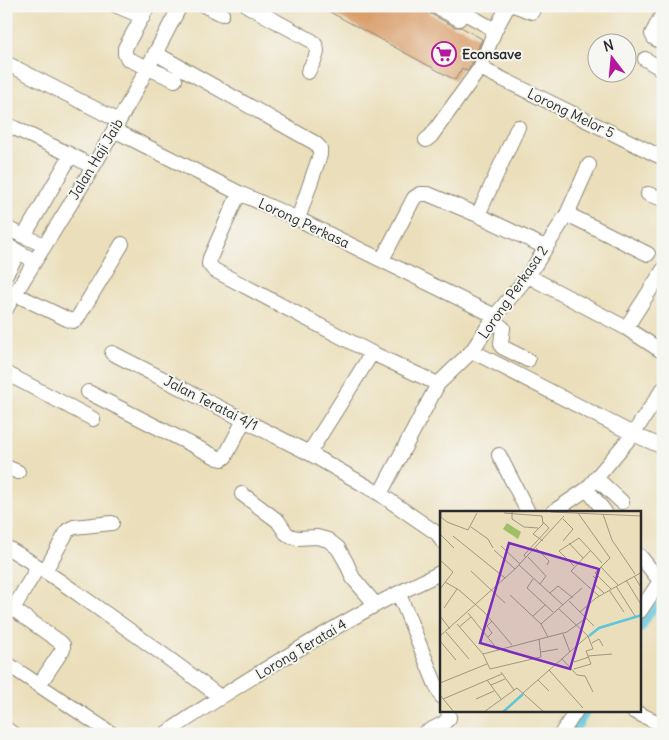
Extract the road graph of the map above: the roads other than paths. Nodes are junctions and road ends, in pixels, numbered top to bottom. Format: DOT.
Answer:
graph roads {
  1 [pos="117,6"];
  2 [pos="180,6"];
  3 [pos="205,6"];
  4 [pos="248,6"];
  5 [pos="435,6"];
  6 [pos="452,6"];
  7 [pos="508,6"];
  8 [pos="516,6"];
  9 [pos="146,12"];
  10 [pos="532,12"];
  11 [pos="663,13"];
  12 [pos="222,14"];
  13 [pos="477,29"];
  14 [pos="495,30"];
  15 [pos="663,43"];
  16 [pos="155,53"];
  17 [pos="645,59"];
  18 [pos="6,63"];
  19 [pos="148,67"];
  20 [pos="480,68"];
  21 [pos="663,70"];
  22 [pos="308,72"];
  23 [pos="175,80"];
  24 [pos="6,124"];
  25 [pos="117,126"];
  26 [pos="518,127"];
  27 [pos="426,140"];
  28 [pos="71,155"];
  29 [pos="663,158"];
  30 [pos="590,165"];
  31 [pos="93,167"];
  32 [pos="239,193"];
  33 [pos="648,194"];
  34 [pos="663,199"];
  35 [pos="567,214"];
  36 [pos="478,215"];
  37 [pos="298,219"];
  38 [pos="6,228"];
  39 [pos="24,236"];
  40 [pos="122,244"];
  41 [pos="44,245"];
  42 [pos="545,247"];
  43 [pos="648,254"];
  44 [pos="10,259"];
  45 [pos="382,260"];
  46 [pos="31,266"];
  47 [pos="663,270"];
  48 [pos="528,276"];
  49 [pos="15,294"];
  50 [pos="6,309"];
  51 [pos="493,318"];
  52 [pos="626,328"];
  53 [pos="472,351"];
  54 [pos="663,352"];
  55 [pos="112,353"];
  56 [pos="372,353"];
  57 [pos="528,360"];
  58 [pos="6,373"];
  59 [pos="438,384"];
  60 [pos="663,389"];
  61 [pos="88,392"];
  62 [pos="93,419"];
  63 [pos="244,420"];
  64 [pos="633,434"];
  65 [pos="663,447"];
  66 [pos="309,452"];
  67 [pos="499,454"];
  68 [pos="596,478"];
  69 [pos="587,490"];
  70 [pos="242,494"];
  71 [pos="380,494"];
  72 [pos="622,502"];
  73 [pos="528,511"];
  74 [pos="555,511"];
  75 [pos="604,511"];
  76 [pos="112,523"];
  77 [pos="440,537"];
  78 [pos="6,548"];
  79 [pos="642,559"];
  80 [pos="42,569"];
  81 [pos="440,573"];
  82 [pos="661,584"];
  83 [pos="398,594"];
  84 [pos="376,605"];
  85 [pos="642,608"];
  86 [pos="8,668"];
  87 [pos="438,682"];
  88 [pos="39,685"];
  89 [pos="220,696"];
  90 [pos="575,712"];
  91 [pos="635,712"];
  92 [pos="449,715"];
  93 [pos="663,725"];
  94 [pos="6,729"];
  95 [pos="13,734"];
  96 [pos="112,734"];
  97 [pos="165,734"];
  98 [pos="423,734"];
  99 [pos="562,734"];
  1 -- 9 [label="street"];
  2 -- 16 [label="street, Jalan Haji Jaib"];
  3 -- 12 [label="street"];
  4 -- 22 [label="street"];
  5 -- 13 [label="street"];
  6 -- 14 [label="street"];
  7 -- 14 [label="street"];
  8 -- 10 [label="street"];
  9 -- 19 [label="street"];
  11 -- 15 [label="street"];
  14 -- 20 [label="street"];
  16 -- 19 [label="street, Jalan Haji Jaib"];
  16 -- 37 [label="street"];
  17 -- 21 [label="street"];
  18 -- 25 [label="street, Lorong Perkasa"];
  19 -- 23 [label="street"];
  19 -- 25 [label="street, Jalan Haji Jaib"];
  20 -- 27 [label="street"];
  20 -- 29 [label="street, Lorong Melor 5"];
  24 -- 28 [label="street"];
  25 -- 31 [label="street, Jalan Haji Jaib"];
  25 -- 32 [label="street, Lorong Perkasa"];
  26 -- 36 [label="street"];
  28 -- 31 [label="street"];
  28 -- 39 [label="street"];
  30 -- 35 [label="street, Lorong Perkasa 2"];
  31 -- 41 [label="street, Jalan Haji Jaib"];
  32 -- 37 [label="street, Lorong Perkasa"];
  32 -- 56 [label="street"];
  33 -- 34 [label="street"];
  35 -- 42 [label="street, Lorong Perkasa 2"];
  35 -- 43 [label="street"];
  36 -- 42 [label="street"];
  36 -- 45 [label="street"];
  37 -- 45 [label="street, Lorong Perkasa"];
  38 -- 39 [label="street"];
  39 -- 41 [label="street"];
  40 -- 49 [label="street"];
  41 -- 46 [label="street, Jalan Haji Jaib"];
  42 -- 48 [label="street, Lorong Perkasa 2"];
  44 -- 46 [label="street"];
  45 -- 51 [label="street, Lorong Perkasa"];
  46 -- 49 [label="street, Jalan Haji Jaib"];
  47 -- 52 [label="street"];
  48 -- 51 [label="street, Lorong Perkasa 2"];
  48 -- 52 [label="street"];
  49 -- 50 [label="street, Jalan Haji Jaib"];
  51 -- 53 [label="street, Lorong Perkasa 2"];
  51 -- 57 [label="street"];
  52 -- 54 [label="street"];
  53 -- 59 [label="street, Lorong Perkasa 2"];
  53 -- 64 [label="street"];
  55 -- 63 [label="street, Jalan Teratai 4/1"];
  56 -- 59 [label="street"];
  56 -- 66 [label="street"];
  58 -- 62 [label="street"];
  59 -- 71 [label="street, Lorong Perkasa 2"];
  60 -- 64 [label="street"];
  61 -- 63 [label="street"];
  63 -- 66 [label="street, Jalan Teratai 4/1"];
  64 -- 65 [label="street"];
  64 -- 68 [label="street"];
  66 -- 71 [label="street, Jalan Teratai 4/1"];
  67 -- 73 [label="street"];
  68 -- 69 [label="street"];
  68 -- 72 [label="street"];
  69 -- 74 [label="street"];
  69 -- 75 [label="street"];
  70 -- 84 [label="street"];
  71 -- 77 [label="street, Jalan Teratai 4/1"];
  76 -- 80 [label="street"];
  78 -- 80 [label="street"];
  79 -- 82 [label="street"];
  80 -- 88 [label="street"];
  80 -- 89 [label="street"];
  81 -- 83 [label="street, Lorong Teratai 4"];
  82 -- 85 [label="street"];
  83 -- 84 [label="street, Lorong Teratai 4"];
  83 -- 87 [label="street"];
  84 -- 89 [label="street, Lorong Teratai 4"];
  86 -- 88 [label="street"];
  88 -- 96 [label="street"];
  89 -- 97 [label="street, Lorong Teratai 4"];
  90 -- 99 [label="street"];
  91 -- 93 [label="street"];
  92 -- 98 [label="street"];
  94 -- 95 [label="street"];
}
